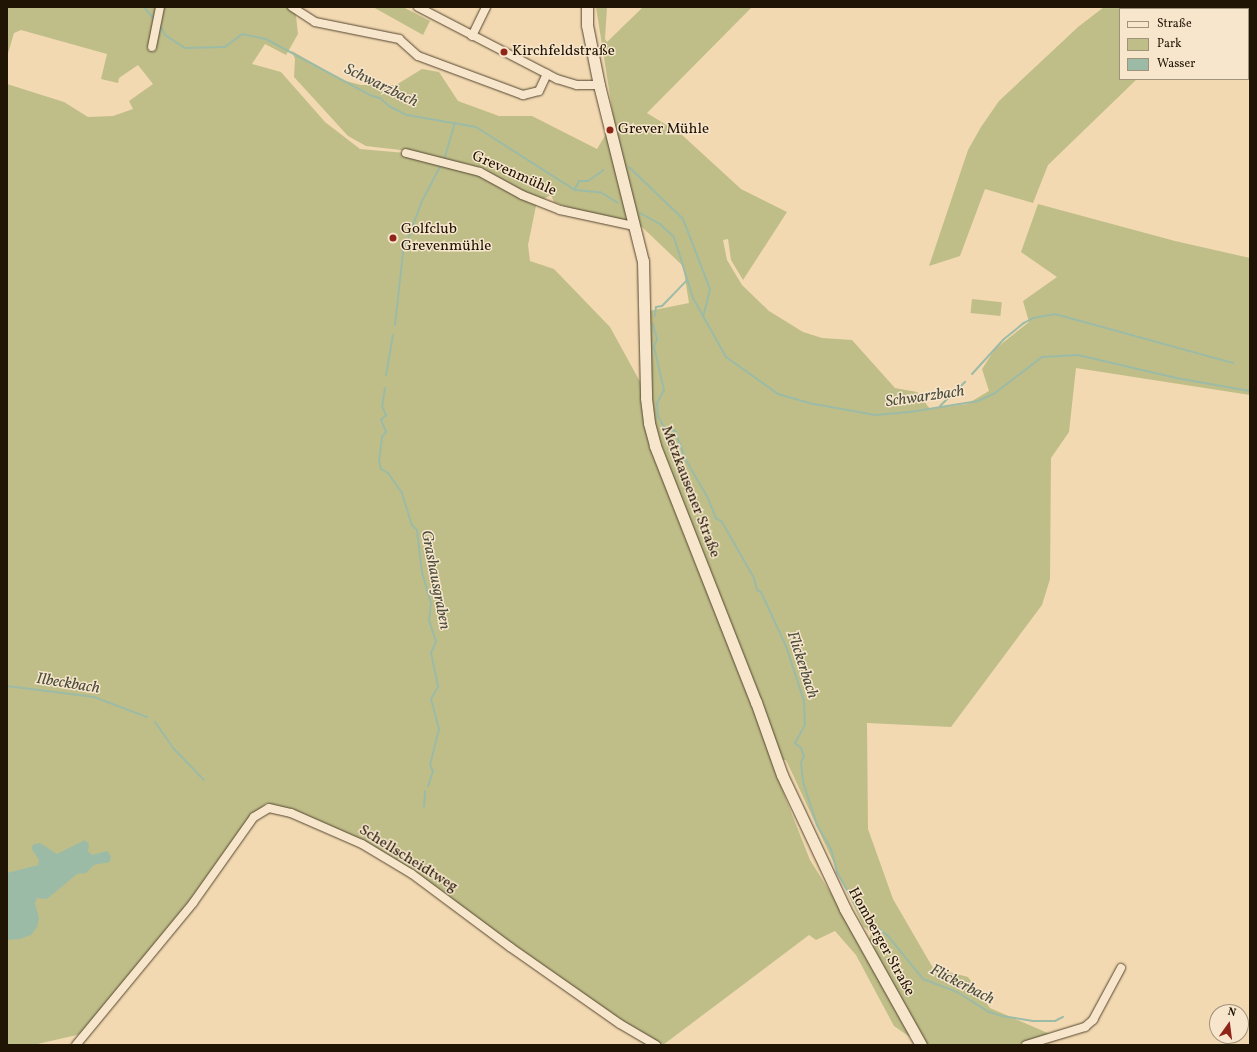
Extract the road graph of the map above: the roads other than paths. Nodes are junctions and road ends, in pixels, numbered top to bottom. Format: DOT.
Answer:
graph roads {
  1 [pos="292,7"];
  2 [pos="418,7"];
  3 [pos="486,7"];
  4 [pos="587,7"];
  5 [pos="160,10"];
  6 [pos="472,36"];
  7 [pos="152,47"];
  8 [pos="547,74"];
  9 [pos="599,85"];
  10 [pos="406,153"];
  11 [pos="634,226"];
  12 [pos="817,853"];
  13 [pos="1121,968"];
  14 [pos="76,1045"];
  15 [pos="656,1045"];
  16 [pos="921,1045"];
  17 [pos="1026,1045"];
  1 -- 8 [label="street"];
  2 -- 6 [label="street"];
  3 -- 6 [label="street"];
  4 -- 9 [label="main road, Metzkausener Straße"];
  5 -- 7 [label="street"];
  6 -- 8 [label="street"];
  8 -- 9 [label="street"];
  9 -- 11 [label="main road, Metzkausener Straße"];
  10 -- 11 [label="street, Grevenmühle"];
  11 -- 12 [label="main road, Metzkausener Straße"];
  12 -- 16 [label="main road, Homberger Straße"];
  13 -- 17 [label="street"];
  14 -- 15 [label="street, Schellscheidtweg"];
}
